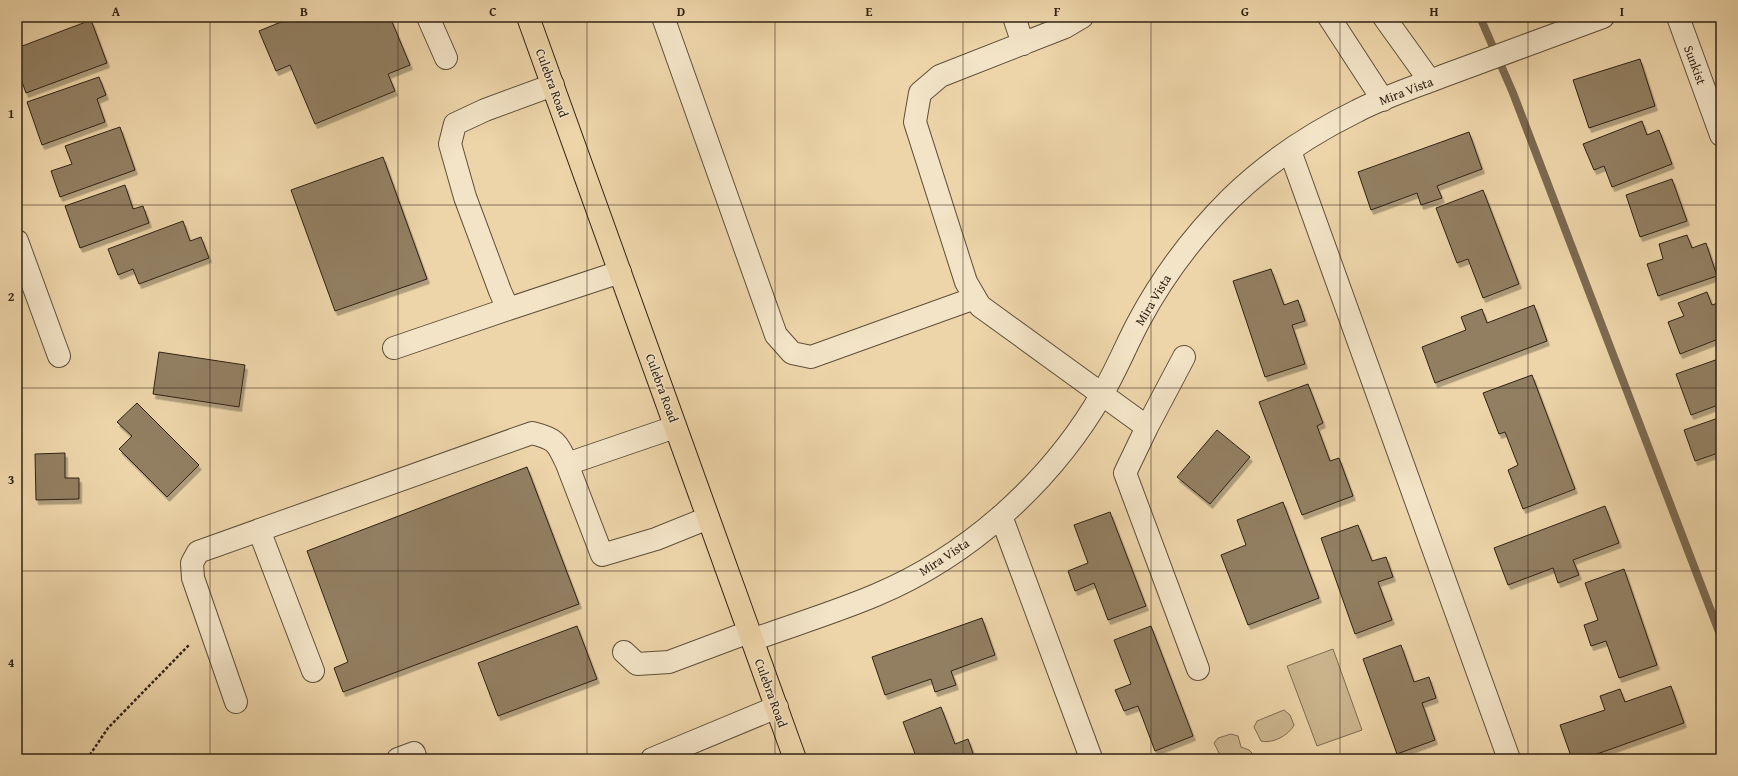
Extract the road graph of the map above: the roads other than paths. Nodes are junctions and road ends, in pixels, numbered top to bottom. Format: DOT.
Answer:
graph roads {
  1 [pos="428,17"];
  2 [pos="528,17"];
  3 [pos="663,17"];
  4 [pos="1014,17"];
  5 [pos="1082,17"];
  6 [pos="1329,17"];
  7 [pos="1384,17"];
  8 [pos="1603,17"];
  9 [pos="1678,17"];
  10 [pos="1023,44"];
  11 [pos="446,58"];
  12 [pos="1430,82"];
  13 [pos="553,86"];
  14 [pos="1384,100"];
  15 [pos="1721,135"];
  16 [pos="1290,151"];
  17 [pos="17,241"];
  18 [pos="620,272"];
  19 [pos="976,298"];
  20 [pos="508,309"];
  21 [pos="394,348"];
  22 [pos="59,356"];
  23 [pos="1184,357"];
  24 [pos="1102,394"];
  25 [pos="676,427"];
  26 [pos="1147,427"];
  27 [pos="567,464"];
  28 [pos="1001,516"];
  29 [pos="708,518"];
  30 [pos="259,530"];
  31 [pos="751,636"];
  32 [pos="624,652"];
  33 [pos="1198,669"];
  34 [pos="313,671"];
  35 [pos="236,702"];
  36 [pos="777,707"];
  37 [pos="1091,758"];
  38 [pos="398,759"];
  39 [pos="416,759"];
  40 [pos="652,759"];
  41 [pos="796,759"];
  42 [pos="1509,759"];
  1 -- 11 [label="street"];
  2 -- 13 [label="main road, Culebra Road"];
  3 -- 19 [label="street"];
  4 -- 10 [label="street"];
  5 -- 10 [label="street"];
  6 -- 14 [label="street"];
  7 -- 12 [label="street"];
  8 -- 12 [label="street, Mira Vista"];
  9 -- 15 [label="street, Sunkist"];
  10 -- 19 [label="street"];
  12 -- 14 [label="street, Mira Vista"];
  13 -- 18 [label="main road, Culebra Road"];
  13 -- 20 [label="street"];
  14 -- 16 [label="street, Mira Vista"];
  16 -- 24 [label="street, Mira Vista"];
  16 -- 42 [label="street"];
  17 -- 22 [label="street"];
  18 -- 20 [label="street"];
  18 -- 25 [label="main road, Culebra Road"];
  19 -- 24 [label="street"];
  20 -- 21 [label="street"];
  23 -- 26 [label="street"];
  24 -- 26 [label="street"];
  24 -- 28 [label="street, Mira Vista"];
  25 -- 27 [label="street"];
  25 -- 29 [label="main road, Culebra Road"];
  26 -- 33 [label="street"];
  27 -- 29 [label="street"];
  27 -- 30 [label="street"];
  28 -- 31 [label="street, Mira Vista"];
  28 -- 37 [label="street"];
  29 -- 31 [label="main road, Culebra Road"];
  30 -- 34 [label="street"];
  30 -- 35 [label="street"];
  31 -- 32 [label="street, Mira Vista"];
  31 -- 36 [label="main road, Culebra Road"];
  36 -- 40 [label="street"];
  36 -- 41 [label="main road, Culebra Road"];
  38 -- 39 [label="street"];
}
